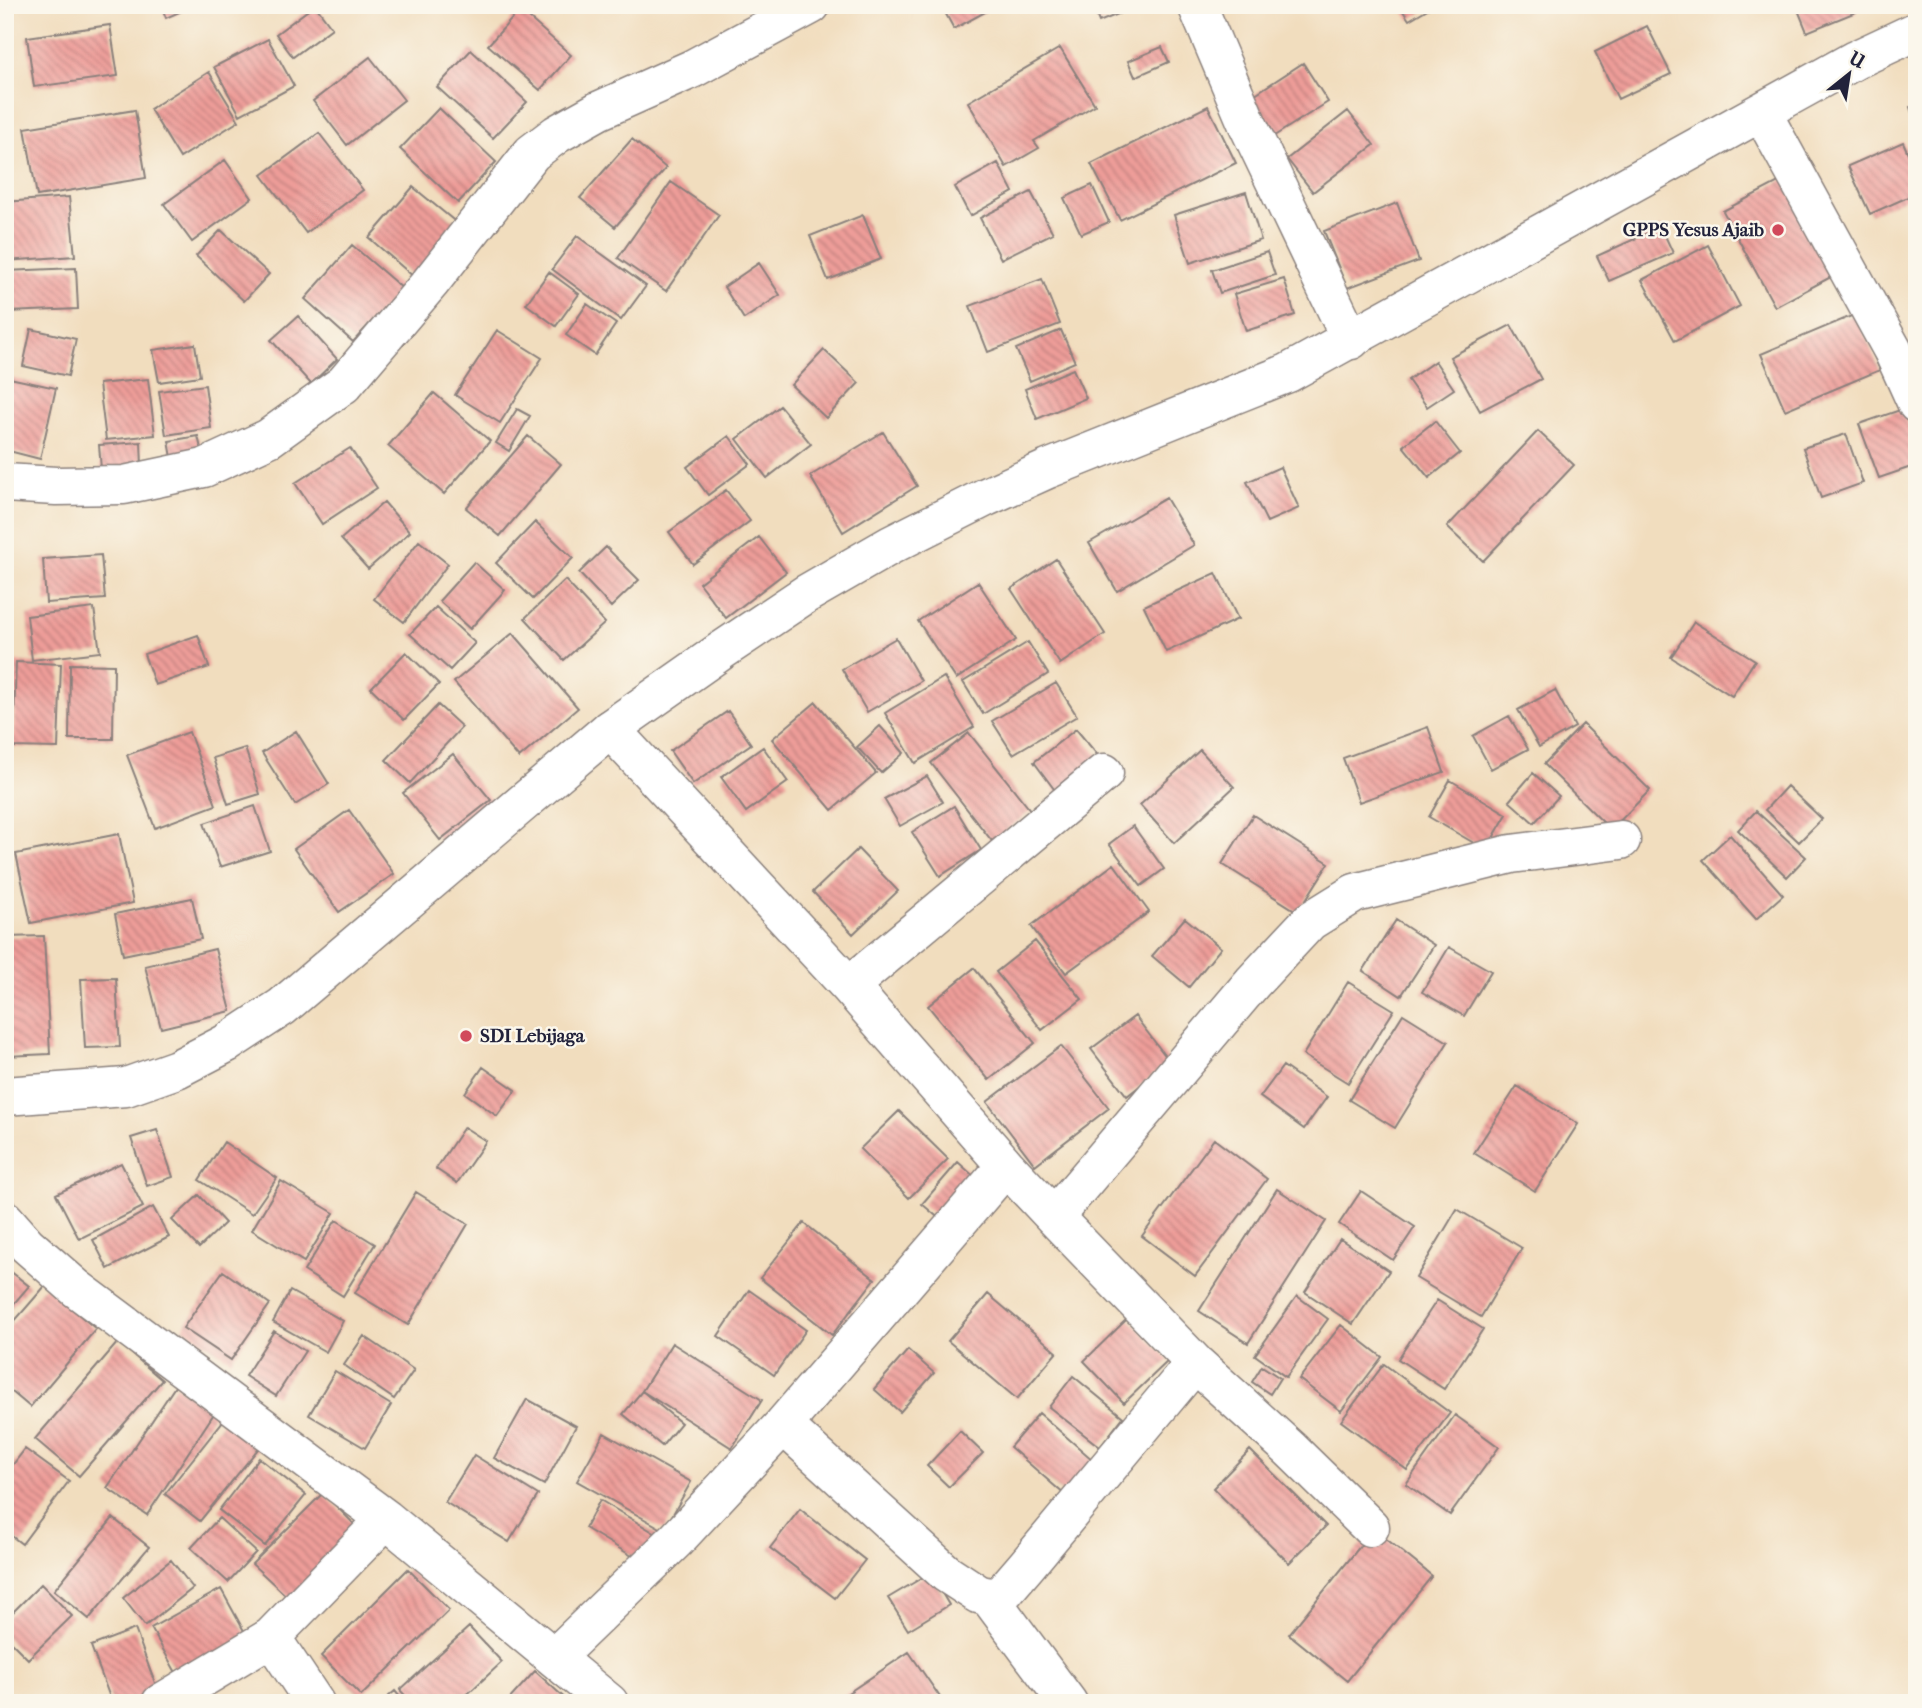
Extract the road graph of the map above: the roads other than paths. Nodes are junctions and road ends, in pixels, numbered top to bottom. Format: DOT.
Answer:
graph roads {
  1 [pos="811,5"];
  2 [pos="1197,5"];
  3 [pos="1917,31"];
  4 [pos="1762,113"];
  5 [pos="1351,340"];
  6 [pos="1917,404"];
  7 [pos="5,483"];
  8 [pos="610,729"];
  9 [pos="1104,773"];
  10 [pos="1621,841"];
  11 [pos="849,986"];
  12 [pos="5,1096"];
  13 [pos="1006,1166"];
  14 [pos="1054,1217"];
  15 [pos="5,1220"];
  16 [pos="1195,1363"];
  17 [pos="783,1425"];
  18 [pos="386,1520"];
  19 [pos="1370,1527"];
  20 [pos="989,1597"];
  21 [pos="271,1637"];
  22 [pos="555,1657"];
  23 [pos="161,1703"];
  24 [pos="315,1703"];
  25 [pos="609,1703"];
  26 [pos="1068,1703"];
  1 -- 7 [label="street"];
  2 -- 5 [label="street"];
  3 -- 4 [label="street"];
  4 -- 5 [label="street"];
  4 -- 6 [label="street"];
  5 -- 8 [label="street"];
  8 -- 11 [label="street"];
  8 -- 12 [label="street"];
  9 -- 11 [label="street"];
  10 -- 14 [label="street"];
  11 -- 13 [label="street"];
  13 -- 14 [label="street"];
  13 -- 17 [label="street"];
  14 -- 16 [label="street"];
  15 -- 18 [label="street"];
  16 -- 19 [label="street"];
  16 -- 20 [label="street"];
  17 -- 20 [label="street"];
  17 -- 22 [label="street"];
  18 -- 21 [label="street"];
  18 -- 22 [label="street"];
  20 -- 26 [label="street"];
  21 -- 23 [label="street"];
  21 -- 24 [label="street"];
  22 -- 25 [label="street"];
}
